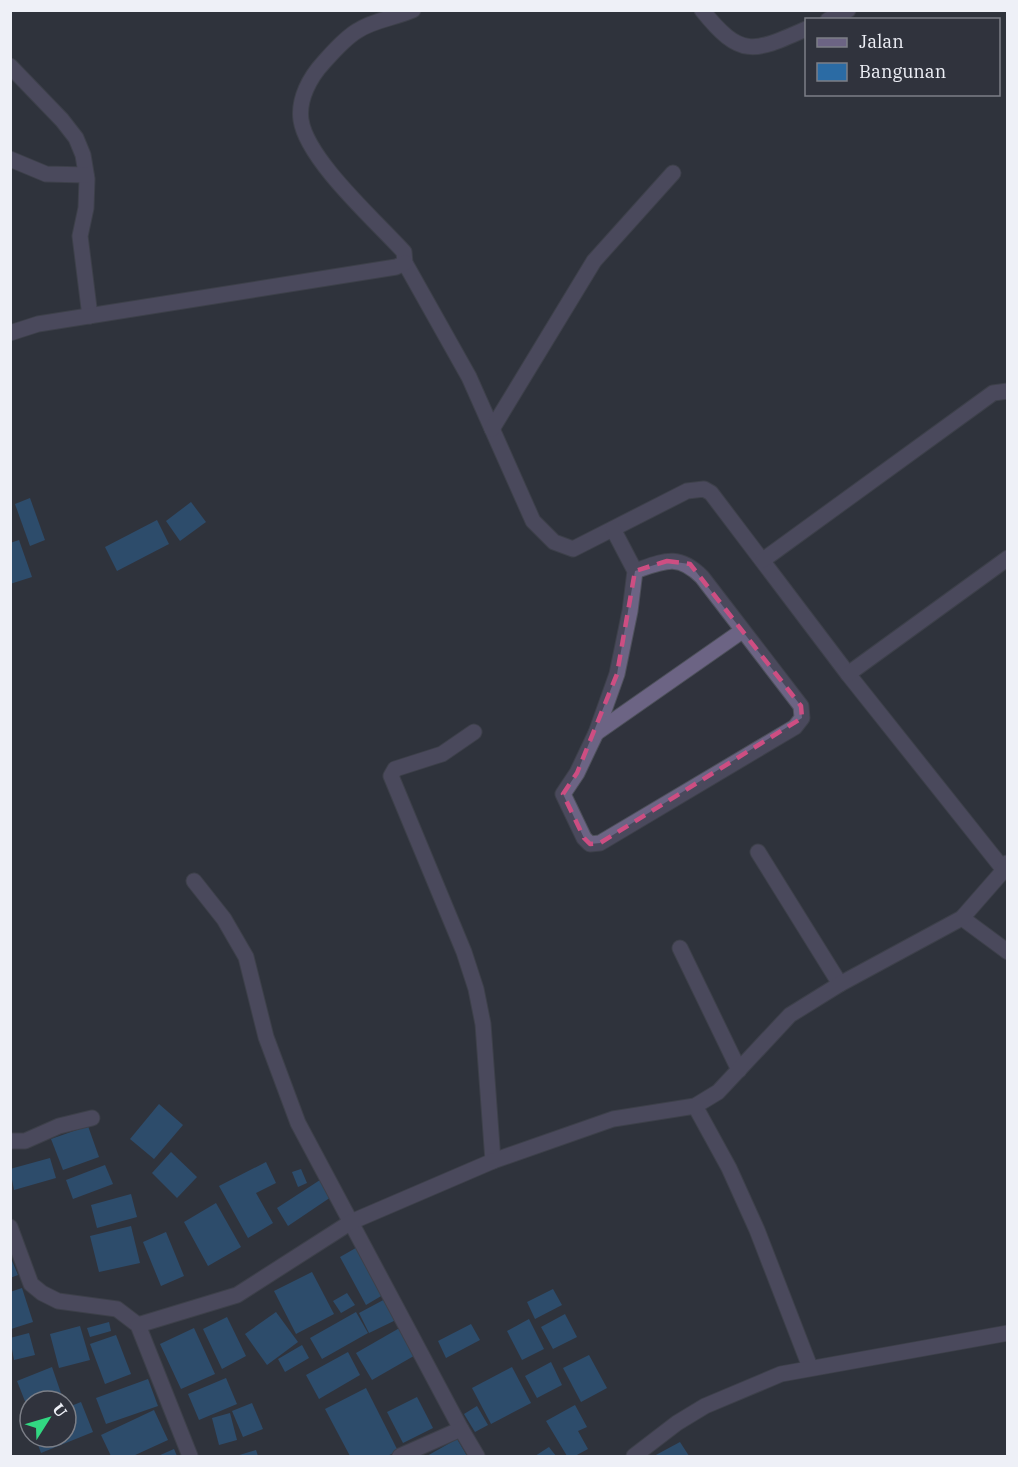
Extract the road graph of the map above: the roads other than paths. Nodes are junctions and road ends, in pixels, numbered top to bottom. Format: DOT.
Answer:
graph roads {
  1 [pos="413,10"];
  2 [pos="702,10"];
  3 [pos="848,10"];
  4 [pos="832,18"];
  5 [pos="805,30"];
  6 [pos="10,66"];
  7 [pos="10,159"];
  8 [pos="673,173"];
  9 [pos="86,175"];
  10 [pos="405,262"];
  11 [pos="90,316"];
  12 [pos="10,333"];
  13 [pos="1008,391"];
  14 [pos="492,429"];
  15 [pos="613,529"];
  16 [pos="1008,558"];
  17 [pos="763,560"];
  18 [pos="635,571"];
  19 [pos="742,631"];
  20 [pos="848,674"];
  21 [pos="474,732"];
  22 [pos="596,733"];
  23 [pos="758,852"];
  24 [pos="1006,866"];
  25 [pos="194,881"];
  26 [pos="962,918"];
  27 [pos="680,948"];
  28 [pos="1008,952"];
  29 [pos="840,984"];
  30 [pos="739,1070"];
  31 [pos="695,1106"];
  32 [pos="92,1118"];
  33 [pos="10,1141"];
  34 [pos="493,1161"];
  35 [pos="351,1222"];
  36 [pos="10,1227"];
  37 [pos="138,1325"];
  38 [pos="1008,1333"];
  39 [pos="810,1367"];
  40 [pos="461,1429"];
  41 [pos="190,1456"];
  42 [pos="400,1456"];
  43 [pos="477,1456"];
  44 [pos="634,1456"];
  1 -- 10 [label="street"];
  2 -- 5 [label="street"];
  3 -- 4 [label="street"];
  6 -- 9 [label="street"];
  7 -- 9 [label="street"];
  8 -- 14 [label="street"];
  9 -- 11 [label="street"];
  10 -- 11 [label="street"];
  10 -- 14 [label="street"];
  11 -- 12 [label="street"];
  13 -- 17 [label="street"];
  14 -- 15 [label="street"];
  15 -- 17 [label="street"];
  15 -- 18 [label="street"];
  16 -- 20 [label="street"];
  17 -- 20 [label="street"];
  18 -- 19 [label="street"];
  18 -- 22 [label="street"];
  19 -- 22 [label="street"];
  19 -- 22 [label="street"];
  20 -- 24 [label="street"];
  21 -- 34 [label="street"];
  23 -- 29 [label="street"];
  24 -- 26 [label="street"];
  25 -- 35 [label="street"];
  26 -- 28 [label="street"];
  26 -- 29 [label="street"];
  27 -- 30 [label="street"];
  29 -- 30 [label="street"];
  30 -- 31 [label="street"];
  31 -- 34 [label="street"];
  31 -- 39 [label="street"];
  32 -- 33 [label="street"];
  34 -- 35 [label="street"];
  35 -- 37 [label="street"];
  35 -- 40 [label="street"];
  36 -- 37 [label="street"];
  37 -- 41 [label="street"];
  38 -- 39 [label="street"];
  39 -- 44 [label="street"];
  40 -- 42 [label="street"];
  40 -- 43 [label="street"];
}
